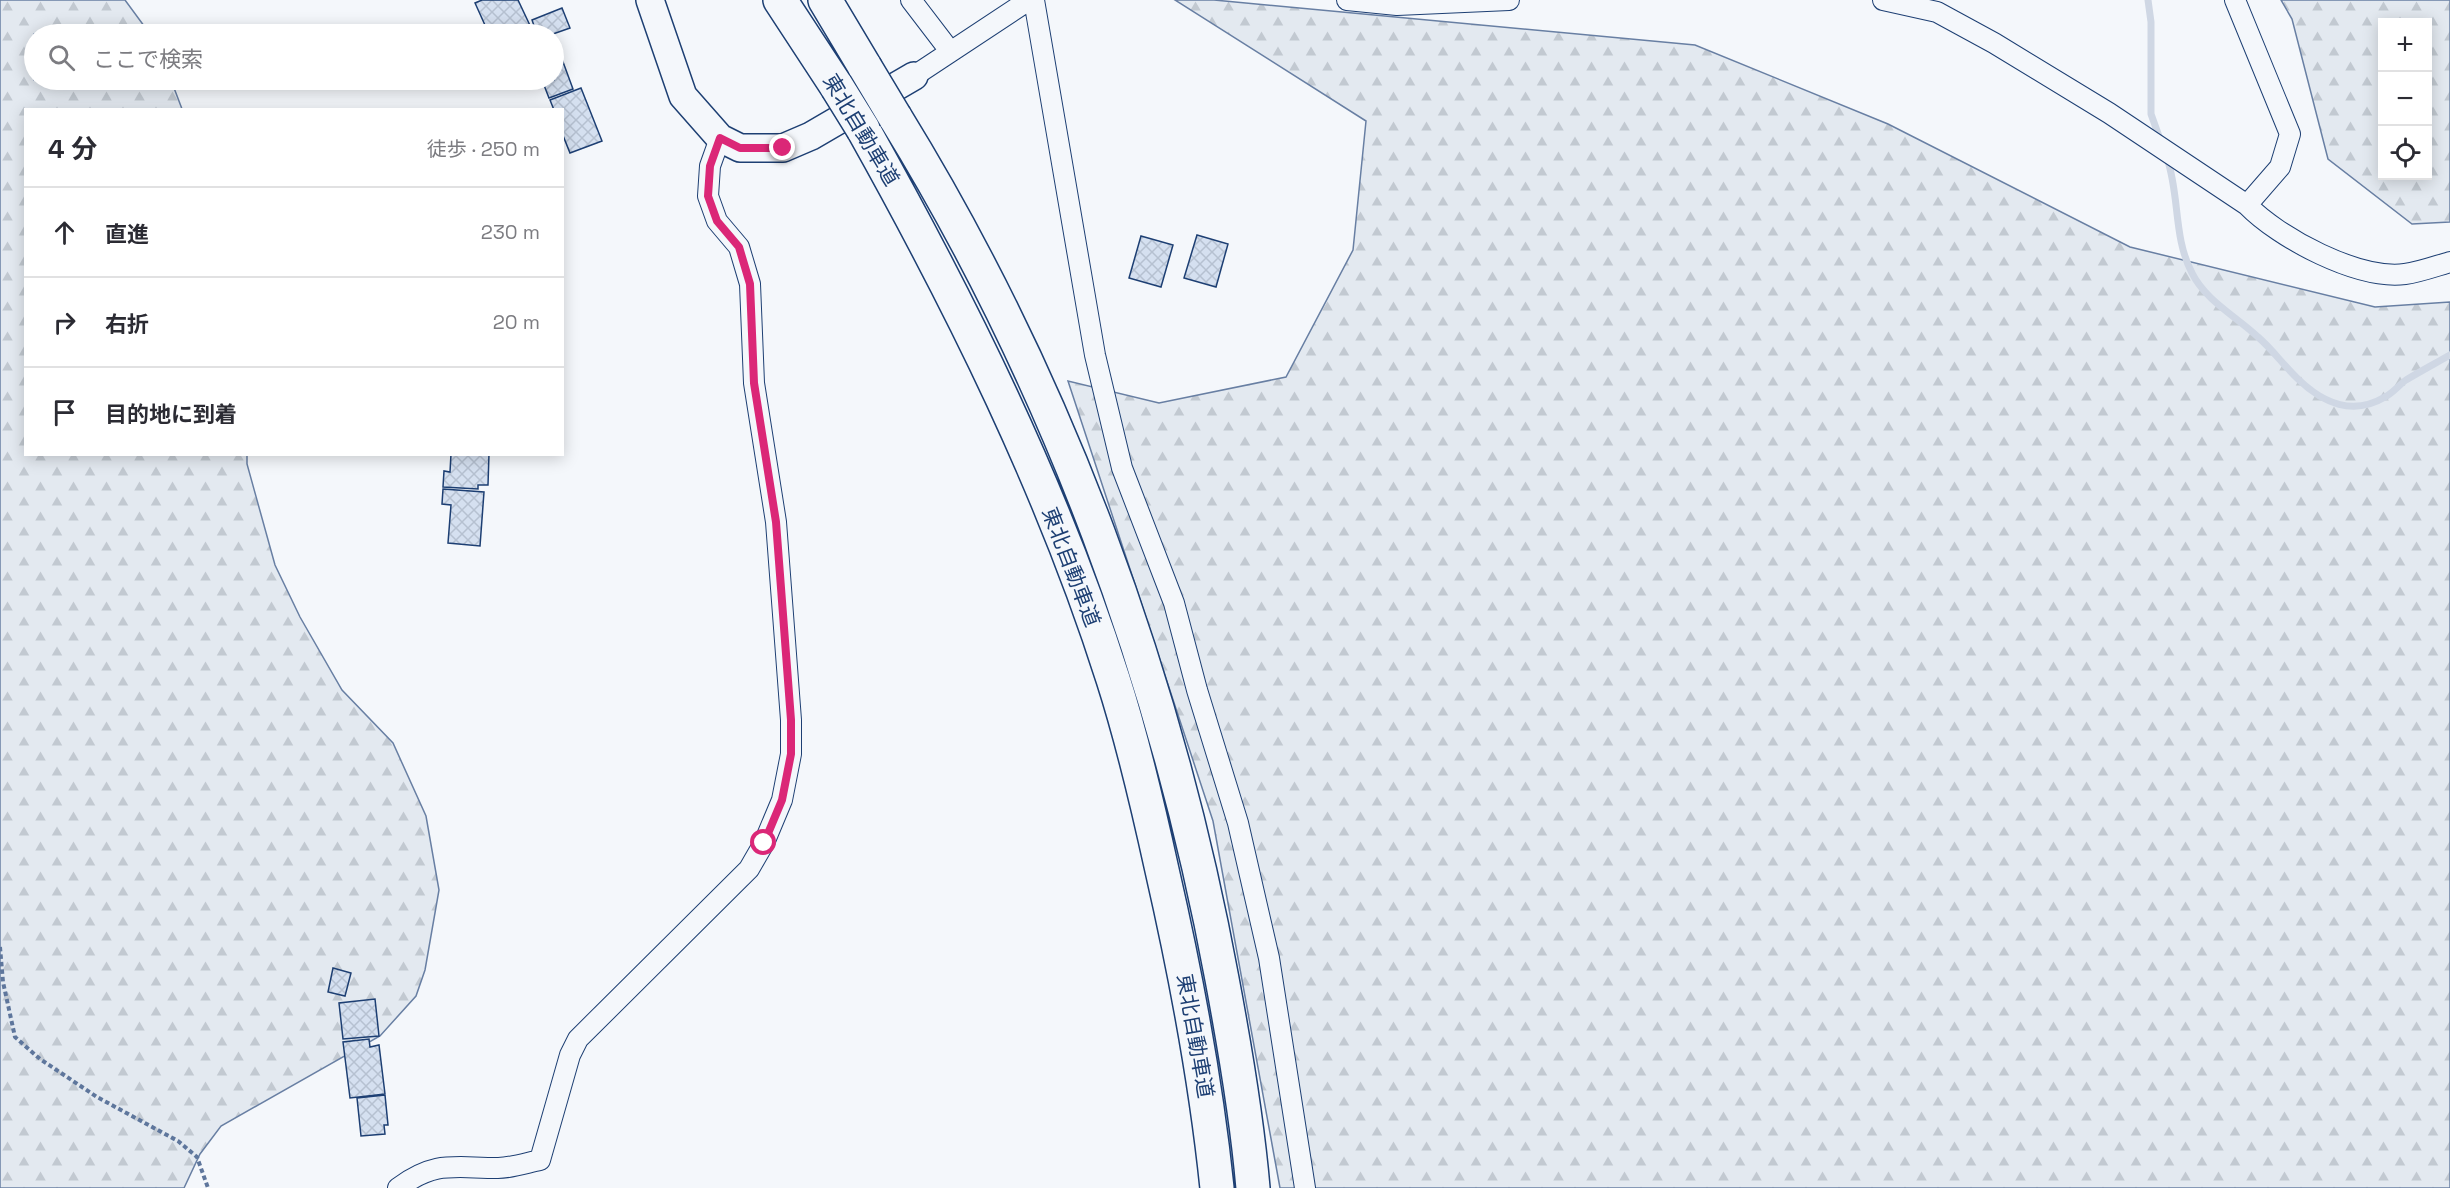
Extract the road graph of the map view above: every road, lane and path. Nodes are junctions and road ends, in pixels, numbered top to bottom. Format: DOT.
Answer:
graph roads {
  1 [pos="650,0"];
  2 [pos="780,0"];
  3 [pos="825,0"];
  4 [pos="911,0"];
  5 [pos="1029,0"];
  6 [pos="1034,0"];
  7 [pos="1347,0"];
  8 [pos="1509,0"];
  9 [pos="1883,0"];
  10 [pos="2235,0"];
  11 [pos="950,51"];
  12 [pos="914,76"];
  13 [pos="720,138"];
  14 [pos="2247,205"];
  15 [pos="2450,262"];
  16 [pos="0,947"];
  17 [pos="208,1188"];
  18 [pos="398,1188"];
  19 [pos="1217,1188"];
  20 [pos="1253,1188"];
  21 [pos="1305,1188"];
  1 -- 13 [label="street"];
  2 -- 19 [label="highway, 東北自動車道, bridge"];
  3 -- 20 [label="highway, 東北自動車道, bridge"];
  4 -- 11 [label="street"];
  5 -- 11 [label="street"];
  6 -- 21 [label="street"];
  7 -- 8 [label="street"];
  9 -- 14 [label="street"];
  10 -- 14 [label="street"];
  11 -- 12 [label="street"];
  12 -- 13 [label="street"];
  13 -- 18 [label="street"];
  14 -- 15 [label="street"];
  16 -- 17 [label="path"];
}
